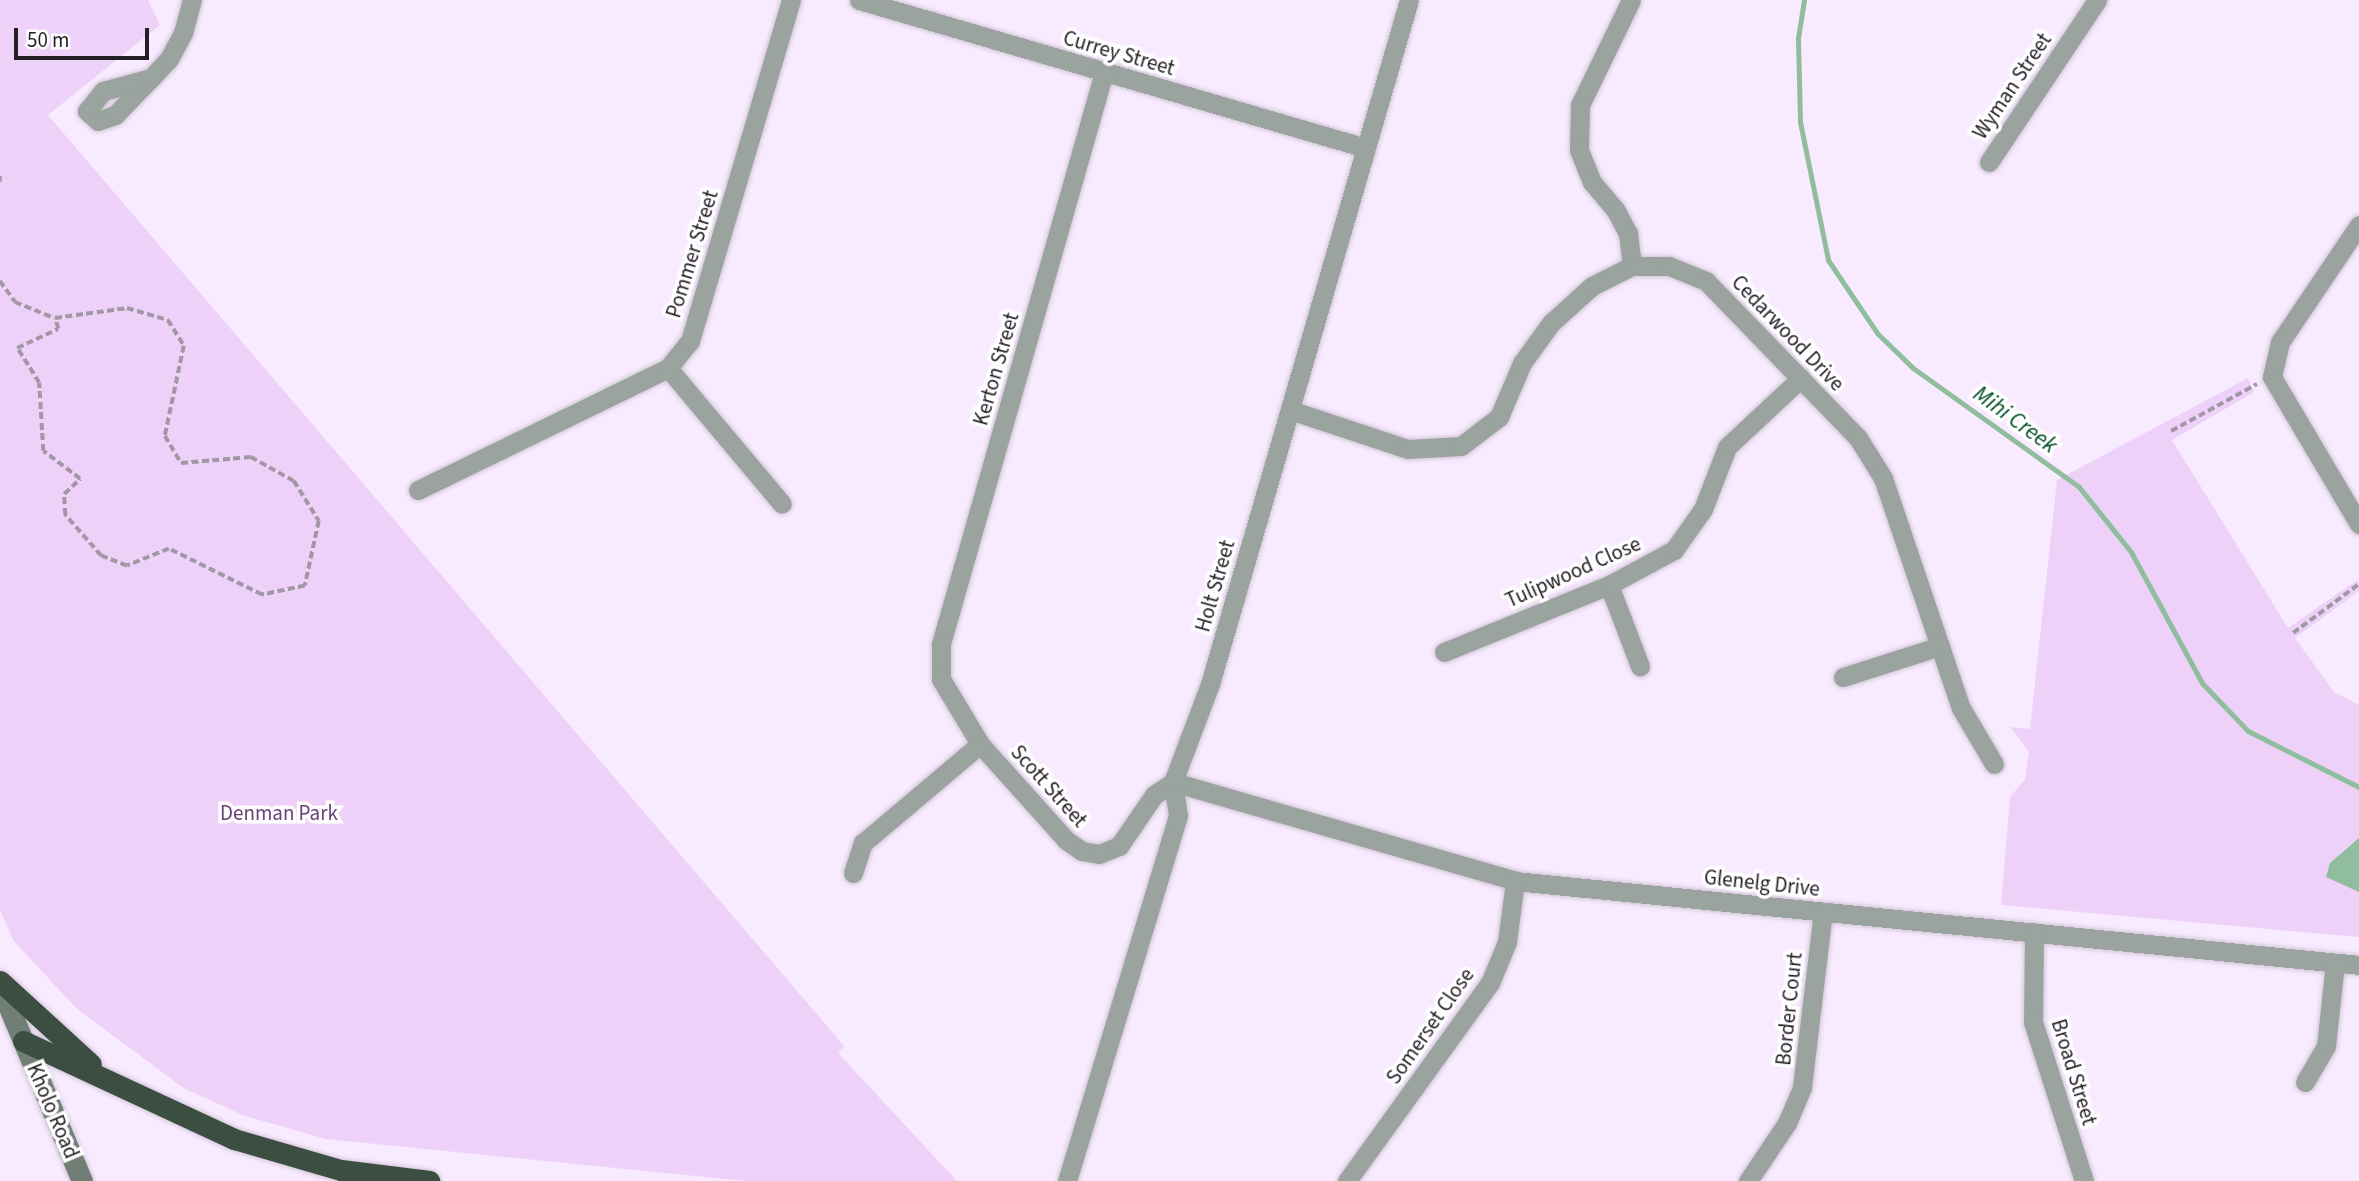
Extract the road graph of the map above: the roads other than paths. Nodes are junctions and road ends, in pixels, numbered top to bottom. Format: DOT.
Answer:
graph roads {
  1 [pos="192,0"];
  2 [pos="791,0"];
  3 [pos="859,0"];
  4 [pos="1409,0"];
  5 [pos="1631,0"];
  6 [pos="2097,0"];
  7 [pos="1104,72"];
  8 [pos="151,78"];
  9 [pos="1366,148"];
  10 [pos="1989,162"];
  11 [pos="2359,225"];
  12 [pos="1632,266"];
  13 [pos="668,368"];
  14 [pos="1801,378"];
  15 [pos="1290,410"];
  16 [pos="418,490"];
  17 [pos="782,504"];
  18 [pos="2359,524"];
  19 [pos="1609,585"];
  20 [pos="1940,646"];
  21 [pos="1444,652"];
  22 [pos="1640,666"];
  23 [pos="1843,677"];
  24 [pos="941,679"];
  25 [pos="980,744"];
  26 [pos="1994,764"];
  27 [pos="1172,782"];
  28 [pos="853,873"];
  29 [pos="1515,881"];
  30 [pos="1823,912"];
  31 [pos="2034,932"];
  32 [pos="2335,963"];
  33 [pos="2359,965"];
  34 [pos="0,984"];
  35 [pos="0,1030"];
  36 [pos="23,1041"];
  37 [pos="100,1074"];
  38 [pos="2305,1082"];
  39 [pos="82,1181"];
  40 [pos="429,1181"];
  41 [pos="1067,1181"];
  42 [pos="1347,1181"];
  43 [pos="1748,1181"];
  44 [pos="2084,1181"];
  1 -- 8 [label="street"];
  2 -- 13 [label="street, Pommer Street"];
  3 -- 7 [label="street, Currey Street"];
  4 -- 9 [label="street, Holt Street"];
  5 -- 12 [label="street"];
  6 -- 10 [label="street, Wyman Street"];
  7 -- 9 [label="street, Currey Street"];
  7 -- 24 [label="street, Kerton Street"];
  9 -- 15 [label="street, Holt Street"];
  11 -- 18 [label="street"];
  12 -- 14 [label="street, Cedarwood Drive"];
  12 -- 15 [label="street, Cedarwood Drive"];
  13 -- 16 [label="street, Pommer Street"];
  13 -- 17 [label="street"];
  14 -- 19 [label="street, Tulipwood Close"];
  14 -- 20 [label="street, Cedarwood Drive"];
  15 -- 27 [label="street, Holt Street"];
  19 -- 21 [label="street, Tulipwood Close"];
  19 -- 22 [label="street"];
  20 -- 23 [label="street"];
  20 -- 26 [label="street, Cedarwood Drive"];
  24 -- 25 [label="street, Scott Street"];
  25 -- 27 [label="street, Scott Street"];
  25 -- 28 [label="street"];
  27 -- 29 [label="street, Glenelg Drive"];
  27 -- 41 [label="street"];
  29 -- 30 [label="street, Glenelg Drive"];
  29 -- 42 [label="street, Somerset Close"];
  30 -- 31 [label="street, Glenelg Drive"];
  30 -- 43 [label="street, Border Court"];
  31 -- 32 [label="street, Glenelg Drive"];
  31 -- 44 [label="street, Broad Street"];
  32 -- 33 [label="street, Glenelg Drive"];
  32 -- 38 [label="street"];
  34 -- 36 [label="main road, Kholo Road"];
  34 -- 37 [label="highway"];
  35 -- 36 [label="main road"];
  36 -- 37 [label="highway"];
  36 -- 39 [label="main road, Kholo Road"];
  37 -- 40 [label="highway"];
}
